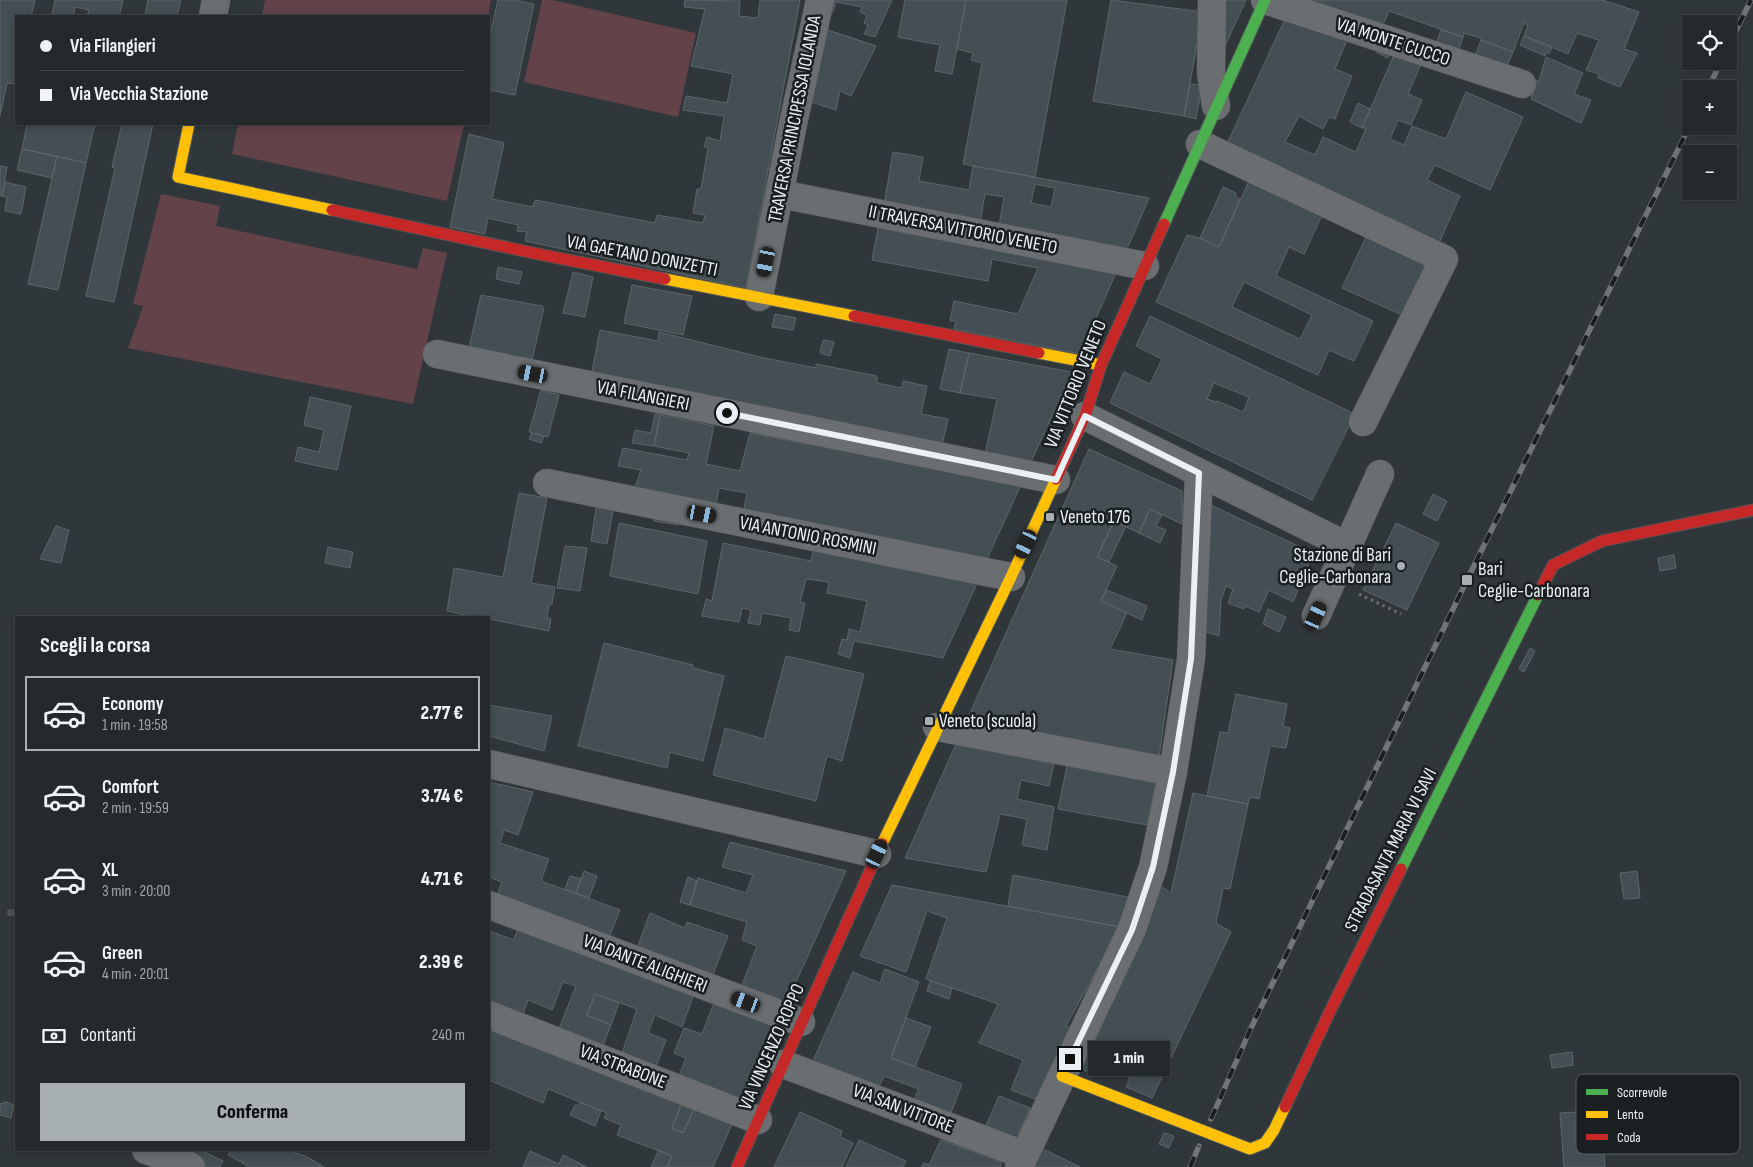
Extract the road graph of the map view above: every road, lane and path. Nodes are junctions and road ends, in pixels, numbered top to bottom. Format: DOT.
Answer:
graph roads {
  1 [pos="216,0"];
  2 [pos="820,0"];
  3 [pos="1212,0"];
  4 [pos="1265,0"];
  5 [pos="213,15"];
  6 [pos="1522,84"];
  7 [pos="1216,106"];
  8 [pos="190,125"];
  9 [pos="1200,144"];
  10 [pos="780,194"];
  11 [pos="1145,266"];
  12 [pos="760,297"];
  13 [pos="436,354"];
  14 [pos="1101,365"];
  15 [pos="1085,416"];
  16 [pos="1363,422"];
  17 [pos="1199,473"];
  18 [pos="1380,474"];
  19 [pos="1056,480"];
  20 [pos="547,483"];
  21 [pos="1753,510"];
  22 [pos="1347,546"];
  23 [pos="1011,577"];
  24 [pos="1332,581"];
  25 [pos="1401,614"];
  26 [pos="1316,616"];
  27 [pos="937,727"];
  28 [pos="490,764"];
  29 [pos="1173,772"];
  30 [pos="877,854"];
  31 [pos="490,905"];
  32 [pos="838,942"];
  33 [pos="490,1015"];
  34 [pos="801,1022"];
  35 [pos="783,1064"];
  36 [pos="1062,1076"];
  37 [pos="758,1120"];
  38 [pos="150,1151"];
  39 [pos="186,1160"];
  40 [pos="1021,1161"];
  41 [pos="737,1167"];
  1 -- 5 [label="street"];
  2 -- 10 [label="street, TRAVERSA PRINCIPESSA IOLANDA"];
  3 -- 7 [label="street"];
  4 -- 6 [label="street, VIA MONTE CUCCO"];
  4 -- 7 [label="street, VIA VITTORIO VENETO"];
  7 -- 9 [label="street, VIA VITTORIO VENETO"];
  8 -- 12 [label="street, VIA GAETANO DONIZETTI"];
  9 -- 11 [label="street, VIA VITTORIO VENETO"];
  9 -- 16 [label="street"];
  10 -- 11 [label="street, II TRAVERSA VITTORIO VENETO"];
  10 -- 12 [label="street, TRAVERSA PRINCIPESSA IOLANDA"];
  11 -- 14 [label="street, VIA VITTORIO VENETO"];
  12 -- 14 [label="street, VIA GAETANO DONIZETTI"];
  13 -- 19 [label="street, VIA FILANGIERI"];
  14 -- 15 [label="street, VIA VITTORIO VENETO"];
  15 -- 17 [label="street"];
  15 -- 19 [label="street, VIA VITTORIO VENETO"];
  17 -- 22 [label="street"];
  17 -- 29 [label="street"];
  18 -- 22 [label="street"];
  19 -- 23 [label="street, VIA VITTORIO VENETO"];
  20 -- 23 [label="street, VIA ANTONIO ROSMINI"];
  21 -- 36 [label="street, STRADASANTA MARIA VI SAVI"];
  22 -- 24 [label="street"];
  23 -- 27 [label="street, VIA VITTORIO VENETO"];
  24 -- 25 [label="path"];
  24 -- 26 [label="street"];
  27 -- 29 [label="street"];
  27 -- 30 [label="street, VIA VITTORIO VENETO"];
  28 -- 30 [label="street"];
  29 -- 36 [label="street"];
  30 -- 32 [label="street, VIA VITTORIO VENETO"];
  31 -- 34 [label="street, VIA DANTE ALIGHIERI"];
  32 -- 34 [label="street, VIA VINCENZO ROPPO"];
  33 -- 37 [label="street, VIA STRABONE"];
  34 -- 35 [label="street, VIA VINCENZO ROPPO"];
  35 -- 37 [label="street, VIA VINCENZO ROPPO"];
  35 -- 40 [label="street, VIA SAN VITTORE"];
  36 -- 40 [label="street"];
  37 -- 41 [label="street, VIA VINCENZO ROPPO"];
  38 -- 39 [label="street"];
}
